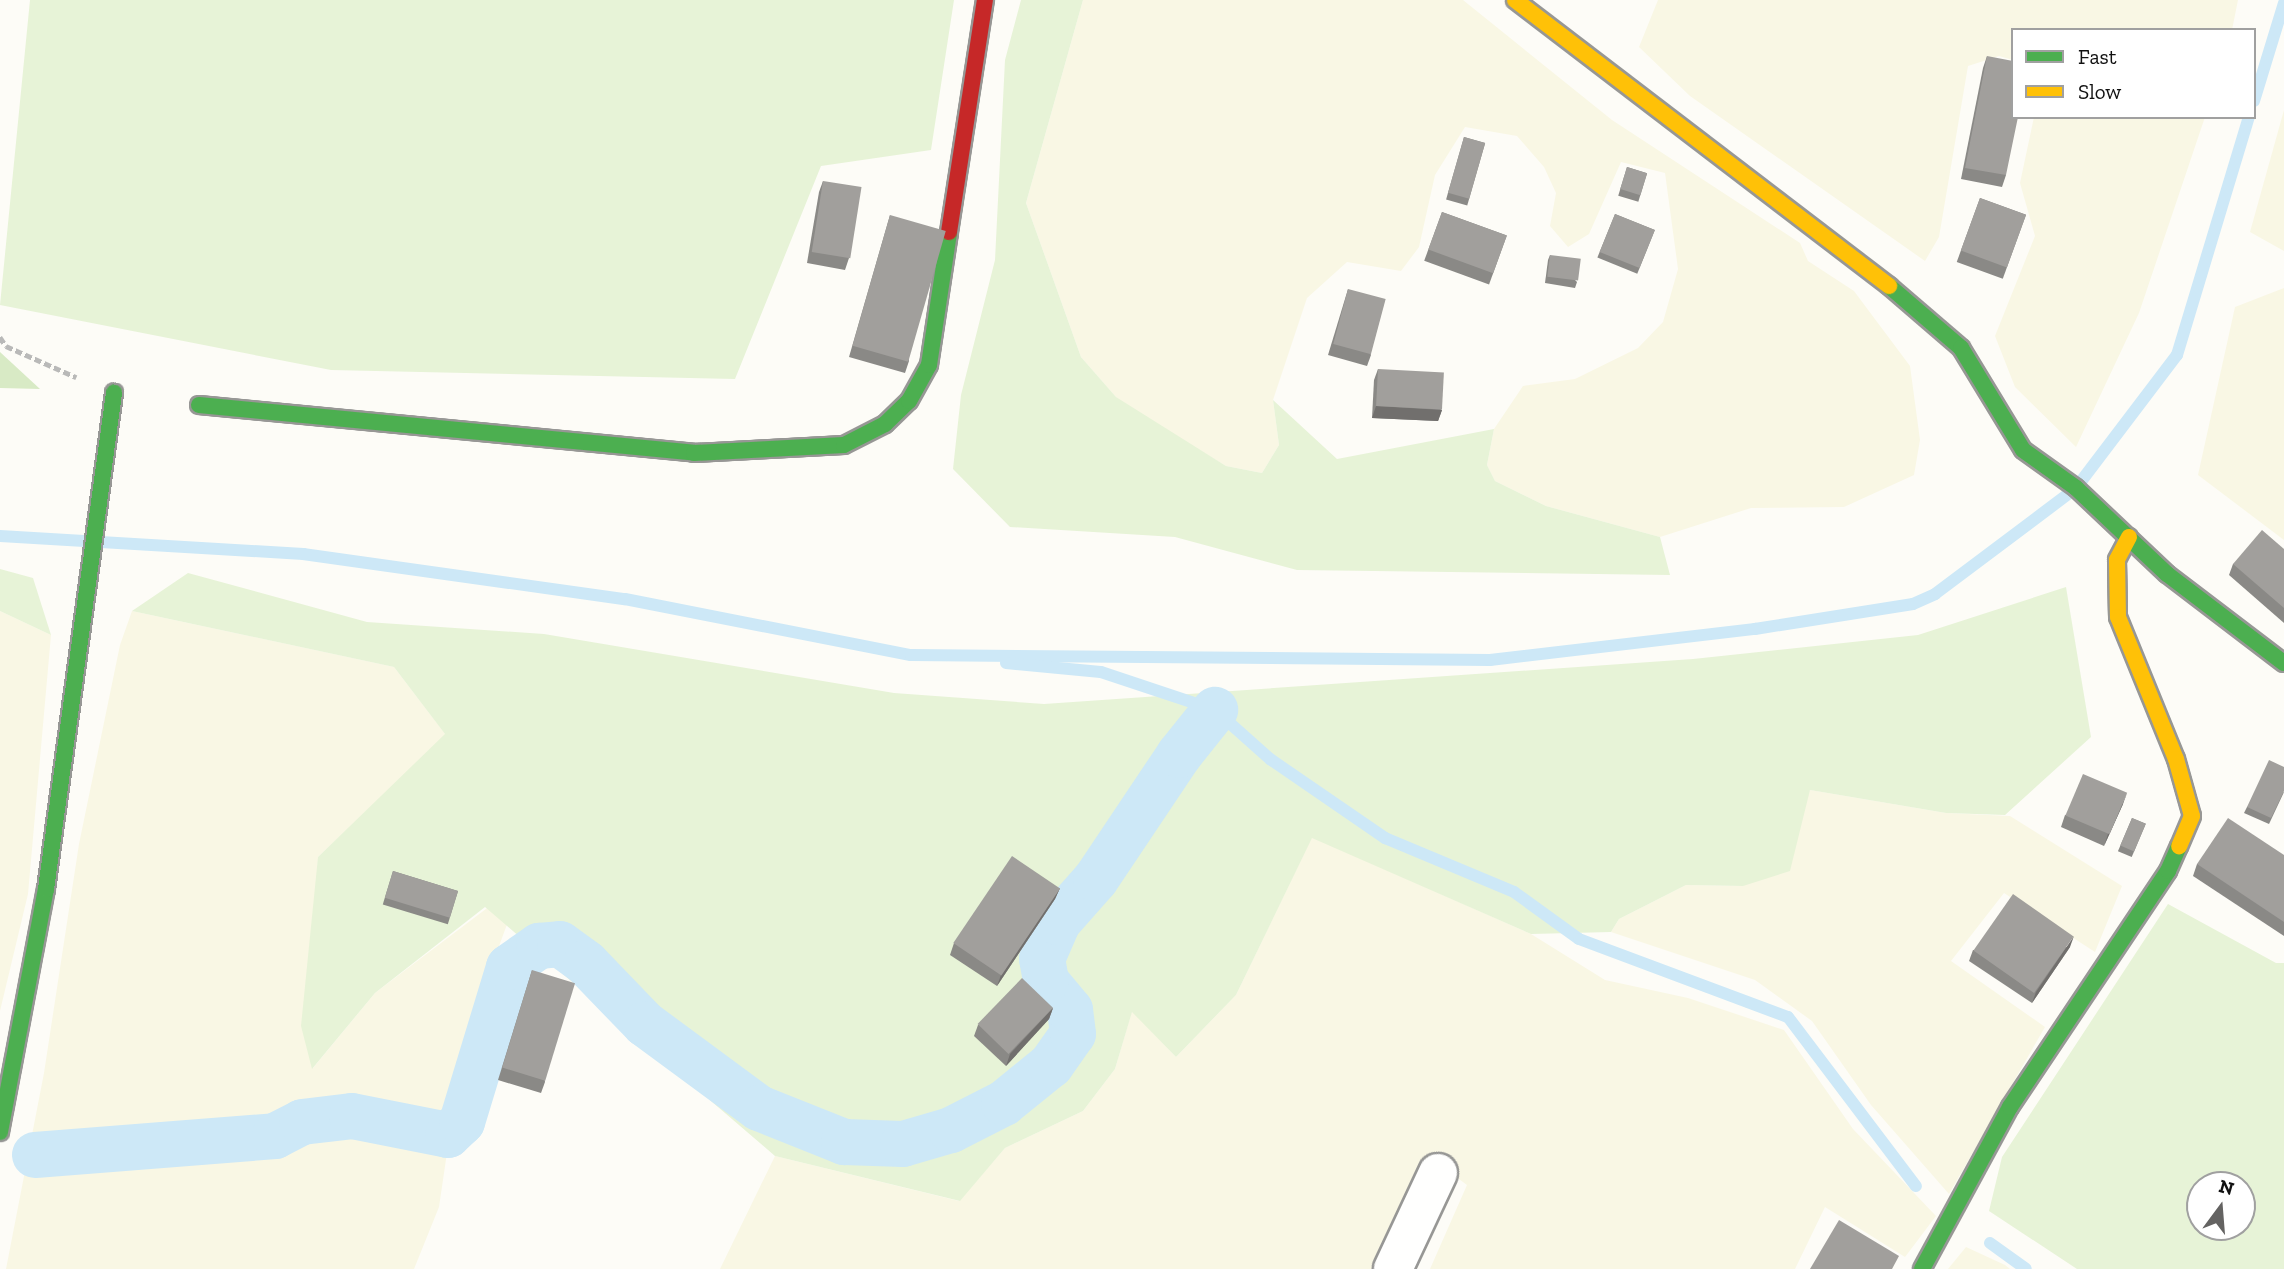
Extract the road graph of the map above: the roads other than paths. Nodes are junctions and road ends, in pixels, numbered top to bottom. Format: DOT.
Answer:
graph roads {
  1 [pos="985,0"];
  2 [pos="1515,0"];
  3 [pos="114,393"];
  4 [pos="199,405"];
  5 [pos="2129,537"];
  6 [pos="2284,663"];
  7 [pos="0,1132"];
  8 [pos="1438,1173"];
  9 [pos="1393,1269"];
  10 [pos="1922,1269"];
  1 -- 4 [label="street"];
  2 -- 5 [label="street"];
  3 -- 7 [label="street"];
  5 -- 6 [label="street"];
  5 -- 10 [label="street"];
  8 -- 9 [label="street"];
}
